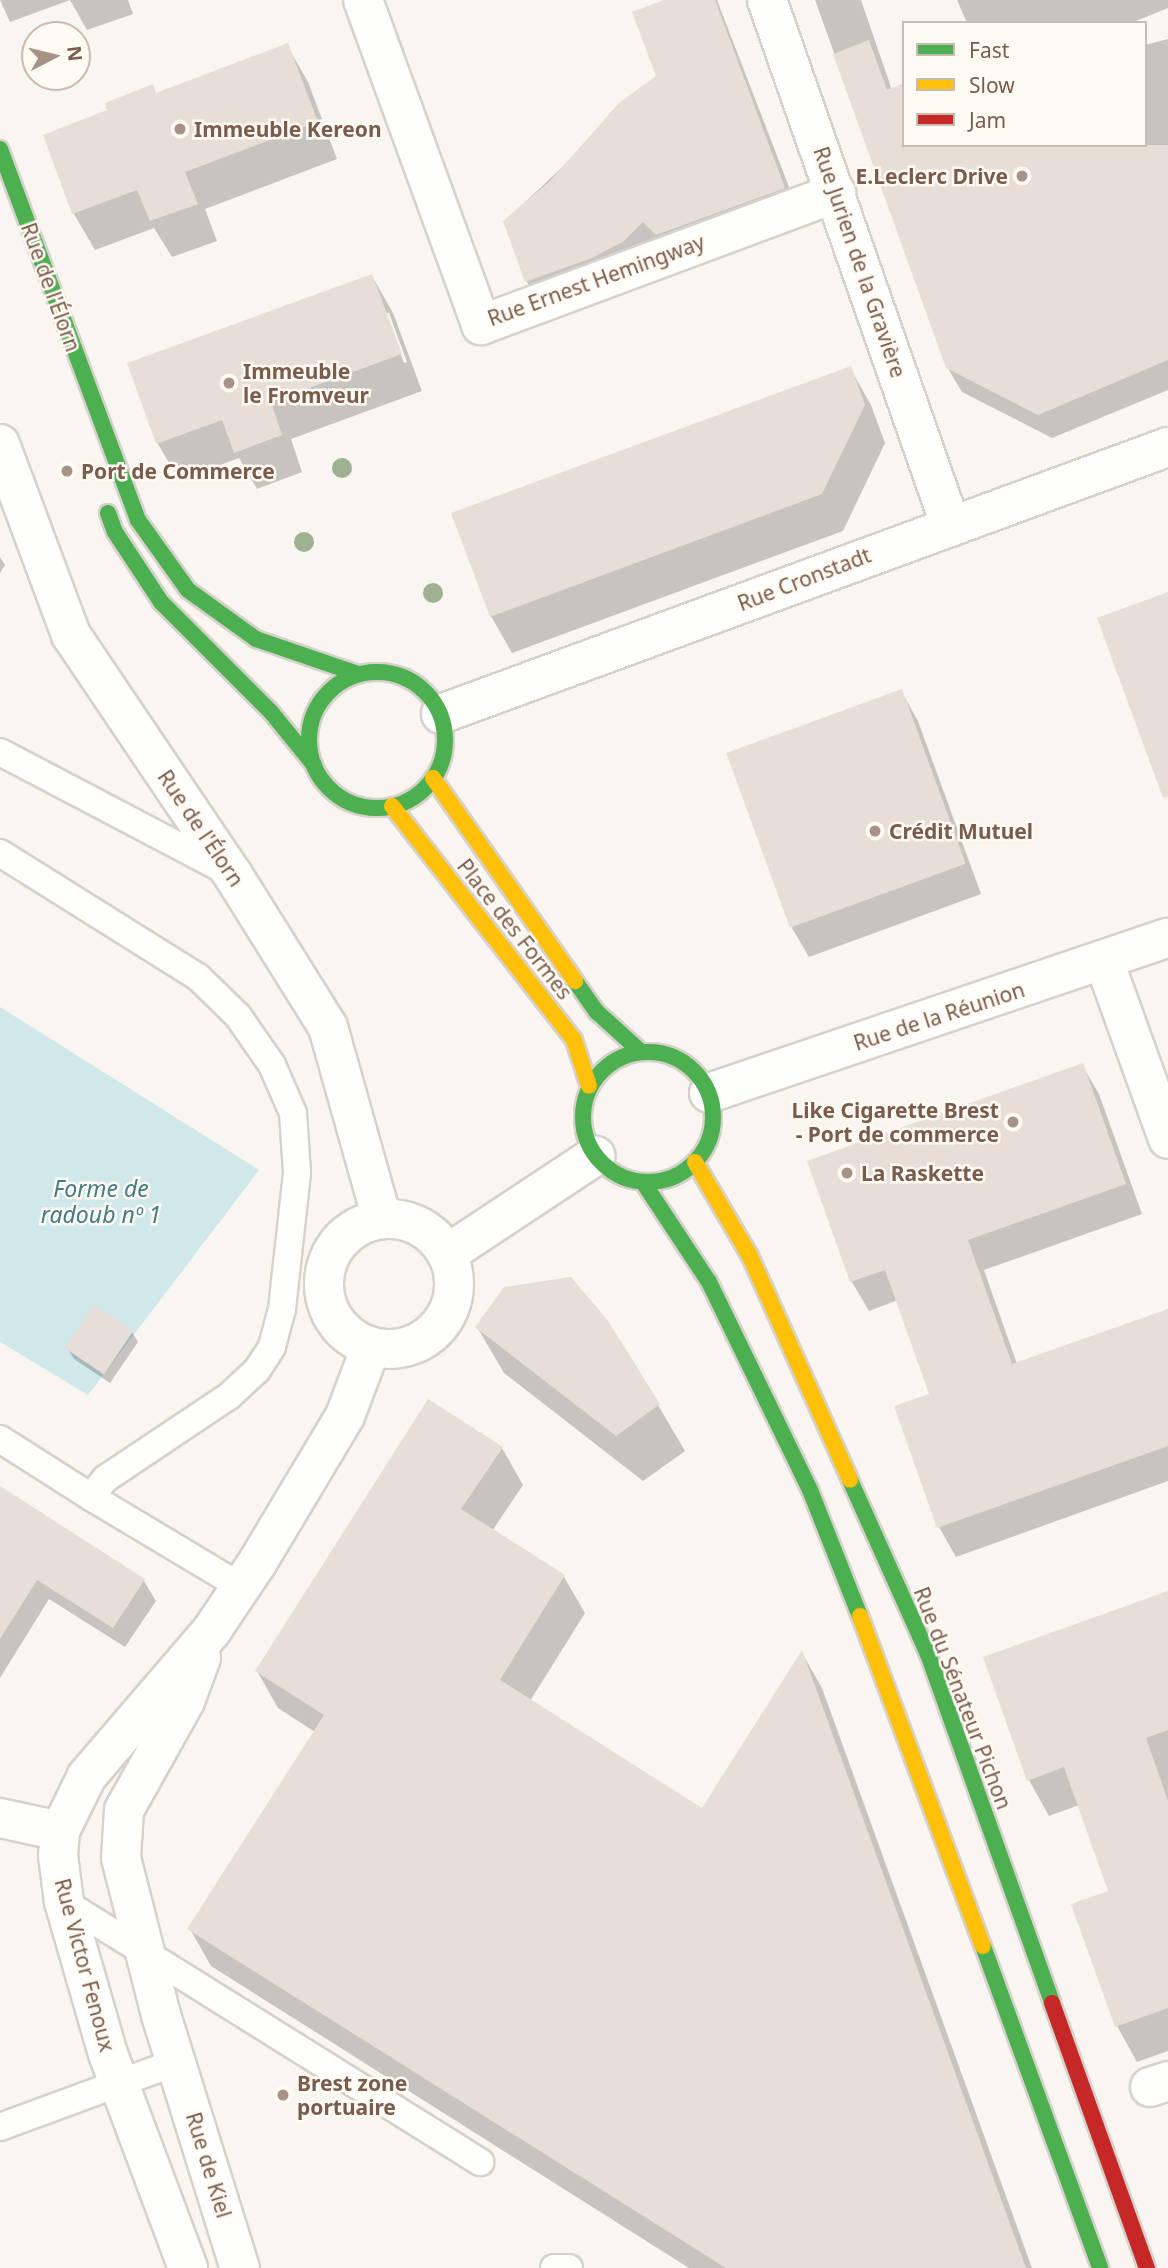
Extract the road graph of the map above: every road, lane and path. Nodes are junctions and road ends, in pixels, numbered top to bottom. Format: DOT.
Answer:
graph roads {
  1 [pos="363,0"];
  2 [pos="767,0"];
  3 [pos="0,149"];
  4 [pos="836,193"];
  5 [pos="0,444"];
  6 [pos="1168,447"];
  7 [pos="103,499"];
  8 [pos="950,524"];
  9 [pos="358,674"];
  10 [pos="441,714"];
  11 [pos="0,752"];
  12 [pos="314,765"];
  13 [pos="433,778"];
  14 [pos="393,806"];
  15 [pos="0,853"];
  16 [pos="233,875"];
  17 [pos="1168,938"];
  18 [pos="1104,961"];
  19 [pos="641,1052"];
  20 [pos="589,1086"];
  21 [pos="709,1093"];
  22 [pos="1168,1139"];
  23 [pos="595,1156"];
  24 [pos="695,1162"];
  25 [pos="643,1182"];
  26 [pos="382,1219"];
  27 [pos="447,1254"];
  28 [pos="371,1347"];
  29 [pos="0,1439"];
  30 [pos="91,1497"];
  31 [pos="240,1586"];
  32 [pos="212,1630"];
  33 [pos="0,1818"];
  34 [pos="60,1831"];
  35 [pos="64,1902"];
  36 [pos="142,1949"];
  37 [pos="177,2062"];
  38 [pos="121,2090"];
  39 [pos="0,2127"];
  40 [pos="480,2162"];
  41 [pos="188,2268"];
  42 [pos="240,2268"];
  43 [pos="554,2268"];
  44 [pos="569,2268"];
  45 [pos="1100,2268"];
  46 [pos="1147,2268"];
  1 -- 4 [label="street, Rue Ernest Hemingway"];
  2 -- 4 [label="street, Rue Jurien de la Gravière"];
  3 -- 9 [label="main road, Rue de l'Élorn"];
  4 -- 8 [label="street, Rue Jurien de la Gravière"];
  5 -- 16 [label="street, Rue de l'Élorn"];
  6 -- 8 [label="street, Rue Cronstadt"];
  7 -- 12 [label="main road"];
  8 -- 10 [label="street, Rue Cronstadt"];
  9 -- 10 [label="main road"];
  9 -- 12 [label="main road"];
  10 -- 13 [label="main road"];
  11 -- 16 [label="lane"];
  12 -- 14 [label="main road"];
  13 -- 14 [label="main road"];
  13 -- 19 [label="main road, Place des Formes"];
  14 -- 20 [label="main road, Place des Formes"];
  15 -- 30 [label="lane"];
  16 -- 26 [label="street, Rue de l'Élorn"];
  17 -- 18 [label="street, Rue de la Réunion"];
  18 -- 21 [label="street, Rue de la Réunion"];
  18 -- 22 [label="street"];
  19 -- 20 [label="main road"];
  19 -- 21 [label="main road"];
  20 -- 23 [label="main road"];
  21 -- 24 [label="main road"];
  23 -- 25 [label="main road"];
  23 -- 27 [label="street"];
  24 -- 25 [label="main road"];
  24 -- 46 [label="main road, Rue du Sénateur Pichon"];
  25 -- 45 [label="main road"];
  26 -- 27 [label="street"];
  26 -- 28 [label="street"];
  27 -- 28 [label="street"];
  28 -- 31 [label="street, Rue Victor Fenoux"];
  29 -- 30 [label="lane"];
  30 -- 31 [label="lane"];
  31 -- 32 [label="street, Rue Victor Fenoux"];
  32 -- 34 [label="street, Rue Victor Fenoux"];
  32 -- 36 [label="street, Rue Victor Fenoux"];
  33 -- 34 [label="street"];
  34 -- 35 [label="street, Rue Victor Fenoux"];
  35 -- 36 [label="lane"];
  35 -- 38 [label="street, Rue Victor Fenoux"];
  36 -- 37 [label="street, Rue Victor Fenoux"];
  36 -- 40 [label="lane"];
  37 -- 38 [label="lane"];
  37 -- 42 [label="street, Rue de Kiel"];
  38 -- 39 [label="lane"];
  38 -- 41 [label="street"];
  43 -- 44 [label="lane"];
}
